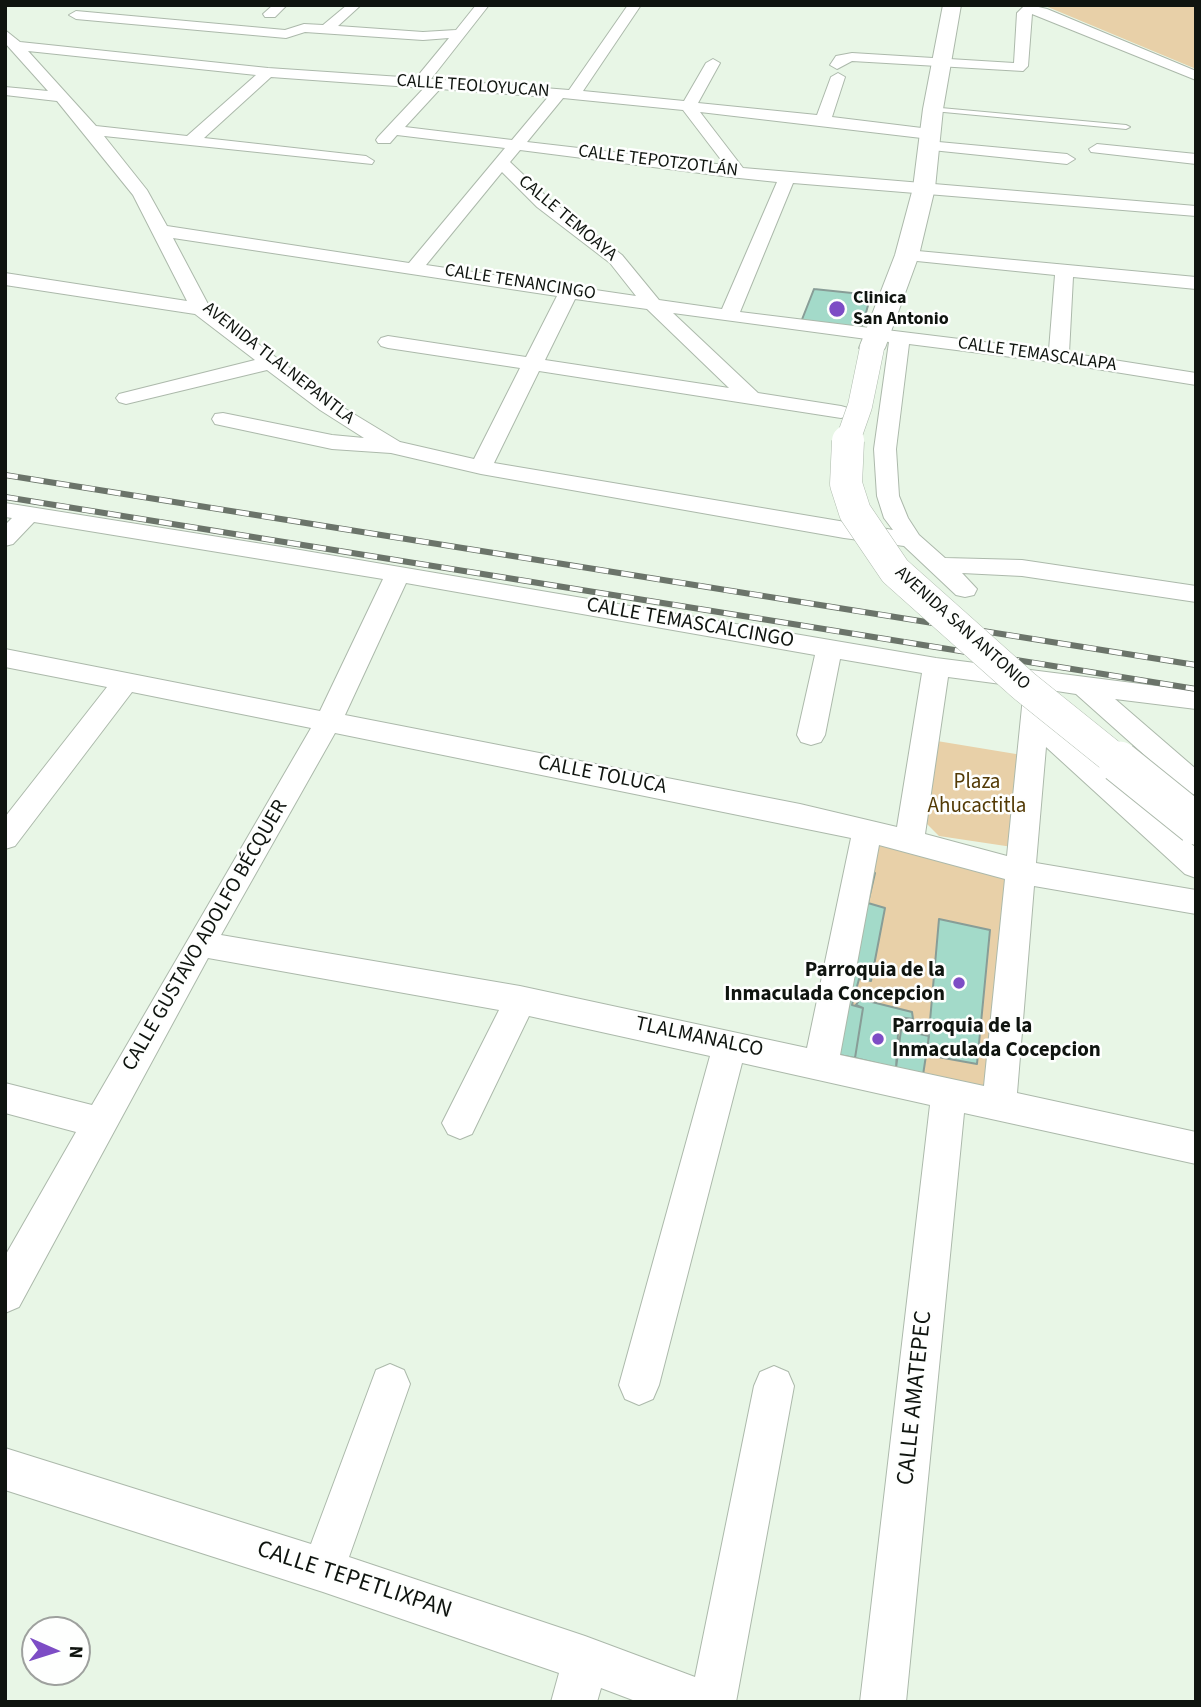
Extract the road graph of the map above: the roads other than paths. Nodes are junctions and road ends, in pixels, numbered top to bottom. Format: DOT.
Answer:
graph roads {
  1 [pos="355,5"];
  2 [pos="635,5"];
  3 [pos="952,5"];
  4 [pos="479,10"];
  5 [pos="458,13"];
  6 [pos="76,15"];
  7 [pos="328,28"];
  8 [pos="459,34"];
  9 [pos="11,40"];
  10 [pos="713,63"];
  11 [pos="942,63"];
  12 [pos="268,72"];
  13 [pos="1196,76"];
  14 [pos="428,83"];
  15 [pos="5,92"];
  16 [pos="566,94"];
  17 [pos="62,97"];
  18 [pos="688,107"];
  19 [pos="933,109"];
  20 [pos="823,120"];
  21 [pos="1126,128"];
  22 [pos="91,130"];
  23 [pos="393,130"];
  24 [pos="192,140"];
  25 [pos="929,140"];
  26 [pos="518,144"];
  27 [pos="1097,149"];
  28 [pos="1066,159"];
  29 [pos="1196,159"];
  30 [pos="366,161"];
  31 [pos="500,161"];
  32 [pos="739,173"];
  33 [pos="359,177"];
  34 [pos="787,178"];
  35 [pos="924,188"];
  36 [pos="1196,211"];
  37 [pos="162,231"];
  38 [pos="907,255"];
  39 [pos="415,267"];
  40 [pos="1064,271"];
  41 [pos="5,279"];
  42 [pos="1196,283"];
  43 [pos="569,291"];
  44 [pos="652,304"];
  45 [pos="201,309"];
  46 [pos="729,316"];
  47 [pos="883,340"];
  48 [pos="388,342"];
  49 [pos="1059,356"];
  50 [pos="272,362"];
  51 [pos="532,363"];
  52 [pos="1196,379"];
  53 [pos="126,397"];
  54 [pos="751,398"];
  55 [pos="841,412"];
  56 [pos="223,419"];
  57 [pos="393,447"];
  58 [pos="481,467"];
  59 [pos="5,510"];
  60 [pos="29,513"];
  61 [pos="5,540"];
  62 [pos="911,540"];
  63 [pos="939,565"];
  64 [pos="398,574"];
  65 [pos="965,589"];
  66 [pos="1196,594"];
  67 [pos="829,649"];
  68 [pos="5,658"];
  69 [pos="936,667"];
  70 [pos="1038,681"];
  71 [pos="125,682"];
  72 [pos="1086,688"];
  73 [pos="1196,700"];
  74 [pos="1034,721"];
  75 [pos="328,722"];
  76 [pos="811,736"];
  77 [pos="1196,785"];
  78 [pos="1196,824"];
  79 [pos="867,832"];
  80 [pos="5,838"];
  81 [pos="909,841"];
  82 [pos="1196,866"];
  83 [pos="1022,872"];
  84 [pos="1196,902"];
  85 [pos="200,944"];
  86 [pos="520,1000"];
  87 [pos="730,1044"];
  88 [pos="821,1064"];
  89 [pos="950,1094"];
  90 [pos="5,1098"];
  91 [pos="999,1105"];
  92 [pos="100,1123"];
  93 [pos="460,1123"];
  94 [pos="1196,1148"];
  95 [pos="5,1294"];
  96 [pos="390,1384"];
  97 [pos="639,1385"];
  98 [pos="774,1386"];
  99 [pos="5,1468"];
  100 [pos="323,1570"];
  101 [pos="585,1659"];
  102 [pos="574,1702"];
  103 [pos="700,1702"];
  104 [pos="713,1702"];
  105 [pos="883,1702"];
  1 -- 7 [label="street"];
  2 -- 16 [label="street"];
  3 -- 11 [label="main road, AVENIDA SAN ANTONIO"];
  4 -- 5 [label="street"];
  4 -- 8 [label="street"];
  6 -- 7 [label="street"];
  7 -- 8 [label="street"];
  8 -- 14 [label="street"];
  9 -- 12 [label="street, CALLE TEOLOYUCAN"];
  9 -- 17 [label="street, AVENIDA TLALNEPANTLA"];
  10 -- 18 [label="street"];
  11 -- 13 [label="street"];
  11 -- 19 [label="main road, AVENIDA SAN ANTONIO"];
  11 -- 20 [label="street"];
  12 -- 14 [label="street, CALLE TEOLOYUCAN"];
  12 -- 24 [label="street"];
  14 -- 16 [label="street, CALLE TEOLOYUCAN"];
  14 -- 23 [label="street"];
  15 -- 17 [label="street"];
  16 -- 18 [label="street, CALLE TEOLOYUCAN"];
  16 -- 26 [label="street"];
  17 -- 22 [label="street, AVENIDA TLALNEPANTLA"];
  18 -- 20 [label="street, CALLE TEOLOYUCAN"];
  18 -- 32 [label="street"];
  19 -- 21 [label="lane"];
  19 -- 25 [label="main road, AVENIDA SAN ANTONIO"];
  20 -- 25 [label="street, CALLE TEOLOYUCAN"];
  22 -- 24 [label="street"];
  22 -- 37 [label="street, AVENIDA TLALNEPANTLA"];
  23 -- 26 [label="street, CALLE TEPOTZOTLÁN"];
  23 -- 30 [label="street"];
  24 -- 30 [label="street"];
  25 -- 28 [label="street, CALLE TEOLOYUCAN"];
  25 -- 35 [label="main road, AVENIDA SAN ANTONIO"];
  26 -- 31 [label="street"];
  26 -- 32 [label="street, CALLE TEPOTZOTLÁN"];
  27 -- 29 [label="street"];
  30 -- 33 [label="street"];
  31 -- 39 [label="street"];
  31 -- 44 [label="street, CALLE TEMOAYA"];
  32 -- 34 [label="street, CALLE TEPOTZOTLÁN"];
  34 -- 35 [label="street, CALLE TEPOTZOTLÁN"];
  34 -- 46 [label="street"];
  35 -- 36 [label="street"];
  35 -- 38 [label="main road, AVENIDA SAN ANTONIO"];
  37 -- 39 [label="street, CALLE TENANCINGO"];
  37 -- 45 [label="street, AVENIDA TLALNEPANTLA"];
  38 -- 40 [label="street"];
  38 -- 47 [label="main road, AVENIDA SAN ANTONIO"];
  39 -- 43 [label="street, CALLE TENANCINGO"];
  40 -- 42 [label="street"];
  40 -- 49 [label="street"];
  41 -- 45 [label="street"];
  43 -- 44 [label="street, CALLE TENANCINGO"];
  43 -- 51 [label="street"];
  44 -- 46 [label="street, CALLE TENANCINGO"];
  44 -- 54 [label="street, CALLE TEMOAYA"];
  45 -- 50 [label="street, AVENIDA TLALNEPANTLA"];
  46 -- 47 [label="street, CALLE TENANCINGO"];
  47 -- 49 [label="street, CALLE TEMASCALAPA"];
  47 -- 62 [label="street, AVENIDA SAN ANTONIO"];
  47 -- 78 [label="main road, AVENIDA SAN ANTONIO, bridge"];
  48 -- 51 [label="street"];
  49 -- 52 [label="street, CALLE TEMASCALAPA"];
  50 -- 53 [label="street"];
  50 -- 57 [label="street, AVENIDA TLALNEPANTLA"];
  51 -- 54 [label="street"];
  51 -- 58 [label="street"];
  54 -- 55 [label="street"];
  56 -- 57 [label="street"];
  57 -- 58 [label="street, AVENIDA TLALNEPANTLA"];
  58 -- 62 [label="street, AVENIDA TLALNEPANTLA"];
  59 -- 60 [label="street, CALLE TEMASCALCINGO"];
  60 -- 61 [label="street"];
  60 -- 64 [label="street, CALLE TEMASCALCINGO"];
  62 -- 63 [label="street, AVENIDA SAN ANTONIO"];
  63 -- 65 [label="street, AVENIDA SAN ANTONIO"];
  63 -- 66 [label="street"];
  64 -- 67 [label="street, CALLE TEMASCALCINGO"];
  64 -- 75 [label="street, CALLE GUSTAVO ADOLFO BÉCQUER"];
  67 -- 69 [label="street, CALLE TEMASCALCINGO"];
  67 -- 76 [label="street"];
  68 -- 71 [label="street, CALLE TOLUCA"];
  69 -- 70 [label="street, CALLE TEMASCALCINGO"];
  69 -- 81 [label="street"];
  70 -- 72 [label="street, CALLE TEMASCALCINGO"];
  70 -- 74 [label="street"];
  71 -- 75 [label="street, CALLE TOLUCA"];
  71 -- 80 [label="street"];
  72 -- 73 [label="street, CALLE TEMASCALCINGO"];
  72 -- 77 [label="street"];
  74 -- 82 [label="street, AVENIDA SAN ANTONIO"];
  74 -- 83 [label="street"];
  75 -- 79 [label="street, CALLE TOLUCA"];
  75 -- 85 [label="street, CALLE GUSTAVO ADOLFO BÉCQUER"];
  79 -- 81 [label="street, CALLE TOLUCA"];
  79 -- 88 [label="street"];
  81 -- 83 [label="street, CALLE TOLUCA"];
  83 -- 84 [label="street, CALLE TOLUCA"];
  83 -- 91 [label="street"];
  85 -- 86 [label="street, TLALMANALCO"];
  85 -- 92 [label="street, CALLE GUSTAVO ADOLFO BÉCQUER"];
  86 -- 87 [label="street, TLALMANALCO"];
  86 -- 93 [label="street"];
  87 -- 88 [label="street, TLALMANALCO"];
  87 -- 97 [label="street"];
  88 -- 89 [label="street, TLALMANALCO"];
  89 -- 91 [label="street, TLALMANALCO"];
  89 -- 105 [label="street, CALLE AMATEPEC"];
  90 -- 92 [label="street"];
  91 -- 94 [label="street, TLALMANALCO"];
  92 -- 95 [label="street, CALLE GUSTAVO ADOLFO BÉCQUER"];
  96 -- 100 [label="street"];
  98 -- 104 [label="street"];
  99 -- 100 [label="street, CALLE TEPETLIXPAN"];
  100 -- 101 [label="street, CALLE TEPETLIXPAN"];
  101 -- 102 [label="street"];
  101 -- 103 [label="street, CALLE TEPETLIXPAN"];
}
